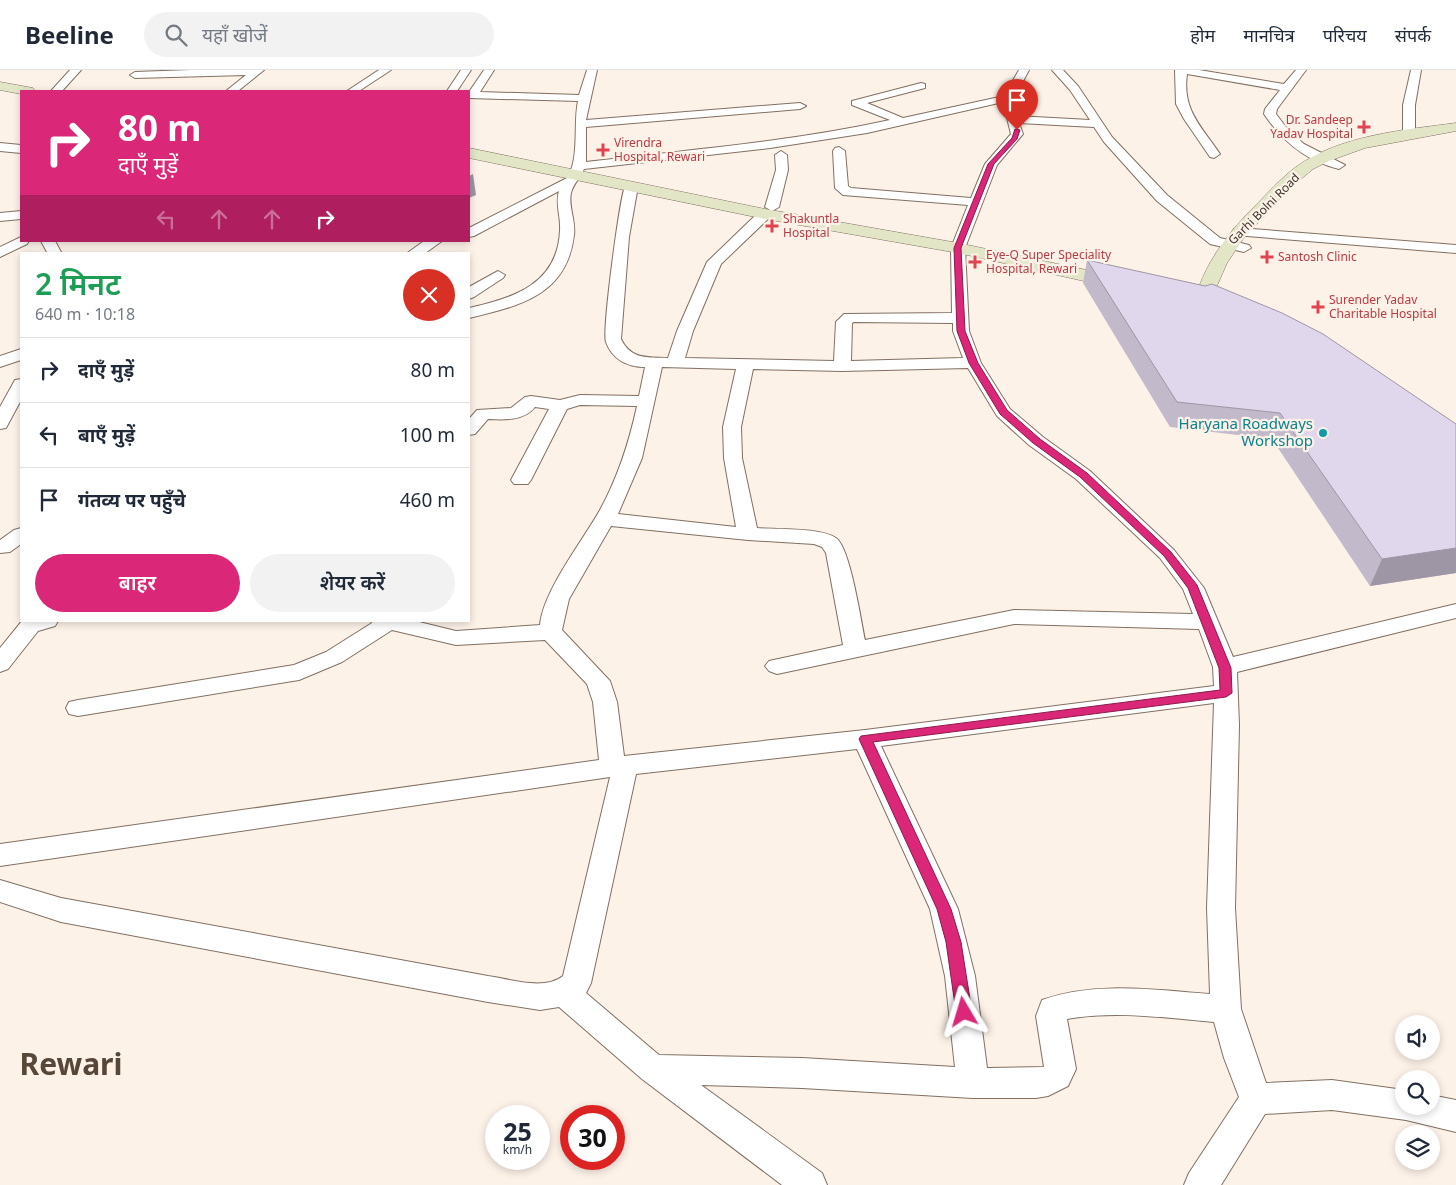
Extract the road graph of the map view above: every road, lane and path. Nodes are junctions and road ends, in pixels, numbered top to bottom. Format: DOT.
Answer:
graph roads {
  1 [pos="76,70"];
  2 [pos="386,70"];
  3 [pos="466,70"];
  4 [pos="488,70"];
  5 [pos="592,70"];
  6 [pos="1057,70"];
  7 [pos="1181,70"];
  8 [pos="1416,70"];
  9 [pos="258,71"];
  10 [pos="1020,71"];
  11 [pos="1295,73"];
  12 [pos="1235,74"];
  13 [pos="135,75"];
  14 [pos="0,86"];
  15 [pos="921,86"];
  16 [pos="1286,88"];
  17 [pos="22,90"];
  18 [pos="57,90"];
  19 [pos="232,90"];
  20 [pos="354,90"];
  21 [pos="453,90"];
  22 [pos="471,95"];
  23 [pos="583,98"];
  24 [pos="1008,98"];
  25 [pos="800,106"];
  26 [pos="1013,120"];
  27 [pos="902,121"];
  28 [pos="580,124"];
  29 [pos="1098,124"];
  30 [pos="1456,127"];
  31 [pos="1409,135"];
  32 [pos="1456,136"];
  33 [pos="0,147"];
  34 [pos="470,148"];
  35 [pos="20,149"];
  36 [pos="839,151"];
  37 [pos="470,153"];
  38 [pos="1214,154"];
  39 [pos="781,155"];
  40 [pos="1321,159"];
  41 [pos="1339,165"];
  42 [pos="576,172"];
  43 [pos="631,186"];
  44 [pos="1307,186"];
  45 [pos="977,202"];
  46 [pos="769,210"];
  47 [pos="1280,212"];
  48 [pos="20,215"];
  49 [pos="0,217"];
  50 [pos="470,232"];
  51 [pos="1239,232"];
  52 [pos="1258,234"];
  53 [pos="20,242"];
  54 [pos="433,242"];
  55 [pos="959,245"];
  56 [pos="1228,245"];
  57 [pos="1244,248"];
  58 [pos="1456,249"];
  59 [pos="416,252"];
  60 [pos="0,253"];
  61 [pos="498,275"];
  62 [pos="1134,282"];
  63 [pos="470,293"];
  64 [pos="470,313"];
  65 [pos="960,318"];
  66 [pos="20,354"];
  67 [pos="0,362"];
  68 [pos="654,362"];
  69 [pos="675,363"];
  70 [pos="973,363"];
  71 [pos="746,364"];
  72 [pos="842,366"];
  73 [pos="20,386"];
  74 [pos="646,401"];
  75 [pos="560,405"];
  76 [pos="476,413"];
  77 [pos="0,424"];
  78 [pos="470,428"];
  79 [pos="521,480"];
  80 [pos="605,519"];
  81 [pos="748,534"];
  82 [pos="20,535"];
  83 [pos="8,548"];
  84 [pos="1456,611"];
  85 [pos="44,622"];
  86 [pos="385,622"];
  87 [pos="1208,622"];
  88 [pos="551,632"];
  89 [pos="855,650"];
  90 [pos="0,664"];
  91 [pos="777,666"];
  92 [pos="1225,668"];
  93 [pos="1226,693"];
  94 [pos="78,708"];
  95 [pos="865,739"];
  96 [pos="618,767"];
  97 [pos="0,855"];
  98 [pos="0,891"];
  99 [pos="564,993"];
  100 [pos="1226,1009"];
  101 [pos="653,1069"];
  102 [pos="973,1083"];
  103 [pos="1256,1099"];
  104 [pos="1395,1104"];
  105 [pos="1440,1113"];
  106 [pos="1456,1116"];
  107 [pos="810,1185"];
  108 [pos="1201,1185"];
  1 -- 18 [label="street"];
  2 -- 20 [label="street"];
  3 -- 21 [label="street"];
  4 -- 22 [label="street"];
  5 -- 23 [label="street"];
  6 -- 29 [label="street"];
  7 -- 12 [label="street"];
  7 -- 38 [label="street"];
  8 -- 31 [label="street"];
  9 -- 13 [label="street"];
  9 -- 19 [label="street"];
  10 -- 24 [label="street"];
  11 -- 16 [label="street"];
  12 -- 16 [label="street"];
  14 -- 17 [label="main road"];
  15 -- 27 [label="street"];
  16 -- 40 [label="street"];
  22 -- 23 [label="street"];
  23 -- 28 [label="street"];
  24 -- 26 [label="street"];
  24 -- 27 [label="street"];
  25 -- 28 [label="street"];
  26 -- 29 [label="street"];
  26 -- 45 [label="street"];
  27 -- 42 [label="street"];
  28 -- 42 [label="street"];
  29 -- 56 [label="street"];
  30 -- 31 [label="main road, Garhi Bolni Road"];
  31 -- 40 [label="main road, Garhi Bolni Road"];
  32 -- 41 [label="main road, Garhi Bolni Road"];
  33 -- 35 [label="street"];
  34 -- 42 [label="main road"];
  36 -- 45 [label="street"];
  37 -- 42 [label="main road"];
  39 -- 46 [label="street"];
  40 -- 41 [label="street"];
  40 -- 51 [label="main road, Garhi Bolni Road"];
  41 -- 44 [label="main road, Garhi Bolni Road"];
  42 -- 43 [label="main road"];
  42 -- 46 [label="main road"];
  42 -- 50 [label="street"];
  42 -- 64 [label="street"];
  43 -- 46 [label="main road"];
  43 -- 68 [label="street"];
  45 -- 55 [label="street"];
  46 -- 55 [label="main road"];
  46 -- 69 [label="street"];
  47 -- 52 [label="main road, Garhi Bolni Road"];
  48 -- 49 [label="street"];
  51 -- 52 [label="street"];
  51 -- 56 [label="main road, Garhi Bolni Road"];
  52 -- 57 [label="main road, Garhi Bolni Road"];
  52 -- 58 [label="street"];
  53 -- 60 [label="street"];
  54 -- 59 [label="street"];
  55 -- 62 [label="main road"];
  55 -- 65 [label="street"];
  56 -- 57 [label="street"];
  56 -- 57 [label="main road, Garhi Bolni Road"];
  61 -- 63 [label="street"];
  65 -- 70 [label="street"];
  65 -- 72 [label="street"];
  66 -- 67 [label="street"];
  68 -- 69 [label="street"];
  68 -- 74 [label="street"];
  69 -- 71 [label="street"];
  70 -- 72 [label="street"];
  70 -- 87 [label="street"];
  71 -- 72 [label="street"];
  71 -- 81 [label="street"];
  73 -- 77 [label="street"];
  74 -- 75 [label="street"];
  74 -- 80 [label="street"];
  75 -- 76 [label="street"];
  75 -- 79 [label="street"];
  76 -- 78 [label="street"];
  80 -- 81 [label="street"];
  80 -- 88 [label="street"];
  81 -- 89 [label="street"];
  82 -- 83 [label="street"];
  84 -- 92 [label="street"];
  85 -- 90 [label="street"];
  86 -- 88 [label="street"];
  86 -- 94 [label="street"];
  87 -- 89 [label="street"];
  87 -- 92 [label="street"];
  88 -- 96 [label="street"];
  89 -- 91 [label="street"];
  92 -- 93 [label="street"];
  93 -- 95 [label="street"];
  93 -- 100 [label="street"];
  95 -- 96 [label="street"];
  95 -- 102 [label="street"];
  96 -- 97 [label="street"];
  96 -- 99 [label="street"];
  98 -- 99 [label="street"];
  99 -- 101 [label="street"];
  100 -- 102 [label="street"];
  100 -- 103 [label="street"];
  101 -- 102 [label="street"];
  101 -- 107 [label="street"];
  103 -- 104 [label="street"];
  103 -- 108 [label="street"];
  105 -- 106 [label="street"];
}
